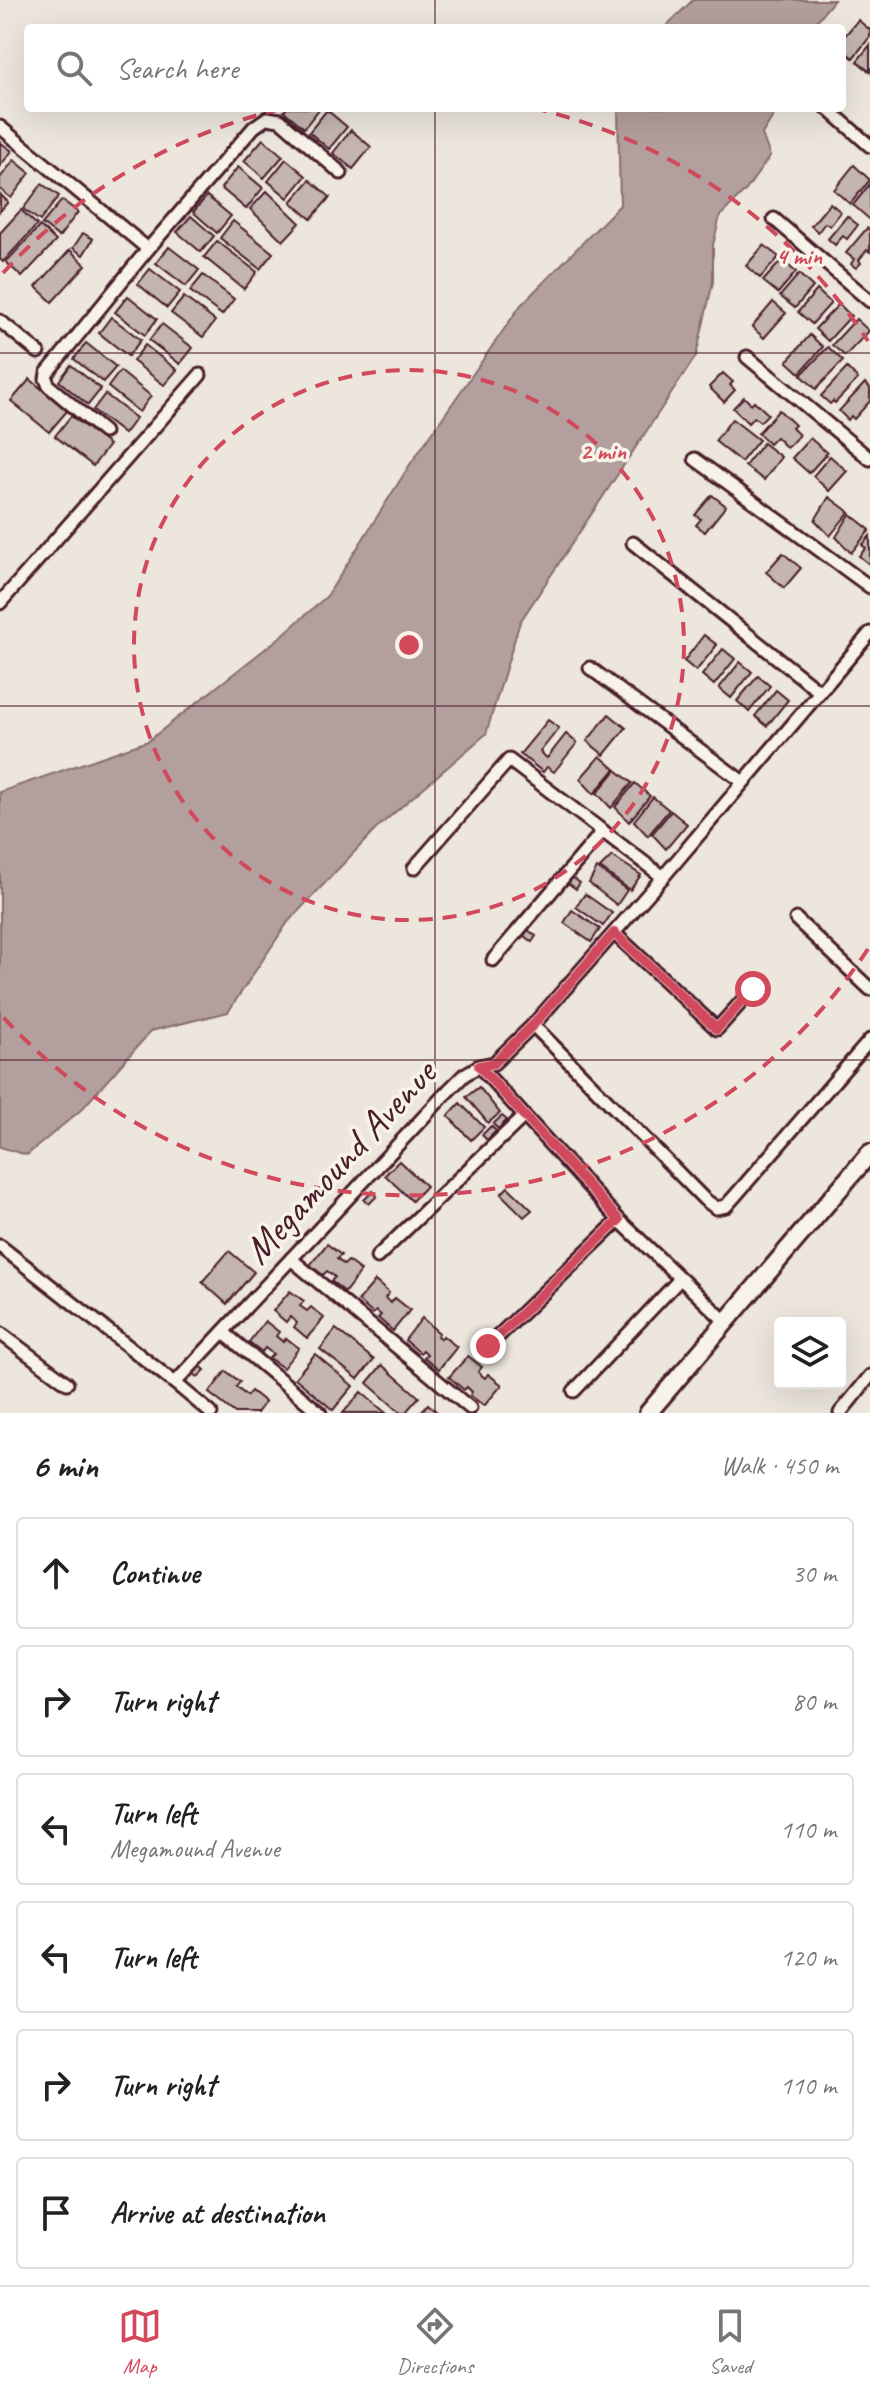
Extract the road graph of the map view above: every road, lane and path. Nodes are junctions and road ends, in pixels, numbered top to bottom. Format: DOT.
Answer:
graph roads {
  1 [pos="832,112"];
  2 [pos="0,127"];
  3 [pos="870,146"];
  4 [pos="341,173"];
  5 [pos="774,219"];
  6 [pos="148,249"];
  7 [pos="870,301"];
  8 [pos="0,321"];
  9 [pos="38,352"];
  10 [pos="747,357"];
  11 [pos="200,375"];
  12 [pos="104,432"];
  13 [pos="695,459"];
  14 [pos="870,459"];
  15 [pos="633,543"];
  16 [pos="870,587"];
  17 [pos="0,603"];
  18 [pos="870,633"];
  19 [pos="590,668"];
  20 [pos="820,692"];
  21 [pos="743,782"];
  22 [pos="603,831"];
  23 [pos="414,868"];
  24 [pos="663,877"];
  25 [pos="796,919"];
  26 [pos="614,933"];
  27 [pos="493,960"];
  28 [pos="753,989"];
  29 [pos="870,989"];
  30 [pos="533,1025"];
  31 [pos="870,1040"];
  32 [pos="479,1066"];
  33 [pos="523,1117"];
  34 [pos="870,1153"];
  35 [pos="619,1220"];
  36 [pos="0,1246"];
  37 [pos="377,1257"];
  38 [pos="291,1259"];
  39 [pos="680,1279"];
  40 [pos="726,1322"];
  41 [pos="223,1332"];
  42 [pos="0,1333"];
  43 [pos="488,1346"];
  44 [pos="870,1376"];
  45 [pos="67,1383"];
  46 [pos="175,1383"];
  47 [pos="574,1391"];
  48 [pos="470,1408"];
  49 [pos="211,1413"];
  50 [pos="320,1413"];
  51 [pos="648,1413"];
  52 [pos="840,1413"];
  1 -- 3 [label="street"];
  2 -- 6 [label="street"];
  4 -- 6 [label="street"];
  5 -- 7 [label="street"];
  6 -- 12 [label="street"];
  8 -- 9 [label="street"];
  10 -- 14 [label="street"];
  11 -- 17 [label="street"];
  13 -- 16 [label="street"];
  15 -- 20 [label="street"];
  18 -- 20 [label="street, Megamound Avenue"];
  19 -- 21 [label="street"];
  20 -- 21 [label="street, Megamound Avenue"];
  21 -- 24 [label="street, Megamound Avenue"];
  22 -- 23 [label="street"];
  22 -- 24 [label="street"];
  22 -- 27 [label="street"];
  24 -- 26 [label="street, Megamound Avenue"];
  25 -- 29 [label="street"];
  26 -- 28 [label="street"];
  26 -- 30 [label="street, Megamound Avenue"];
  30 -- 31 [label="street"];
  30 -- 32 [label="street, Megamound Avenue"];
  32 -- 33 [label="street"];
  32 -- 38 [label="street, Megamound Avenue"];
  33 -- 35 [label="street"];
  33 -- 37 [label="street"];
  34 -- 40 [label="street"];
  35 -- 39 [label="street"];
  35 -- 43 [label="street"];
  36 -- 46 [label="street"];
  38 -- 41 [label="street, Megamound Avenue"];
  38 -- 48 [label="street"];
  39 -- 40 [label="street"];
  39 -- 47 [label="street"];
  40 -- 51 [label="street"];
  41 -- 46 [label="street, Megamound Avenue"];
  41 -- 50 [label="street"];
  42 -- 45 [label="street"];
  44 -- 52 [label="street"];
  46 -- 49 [label="street"];
}
